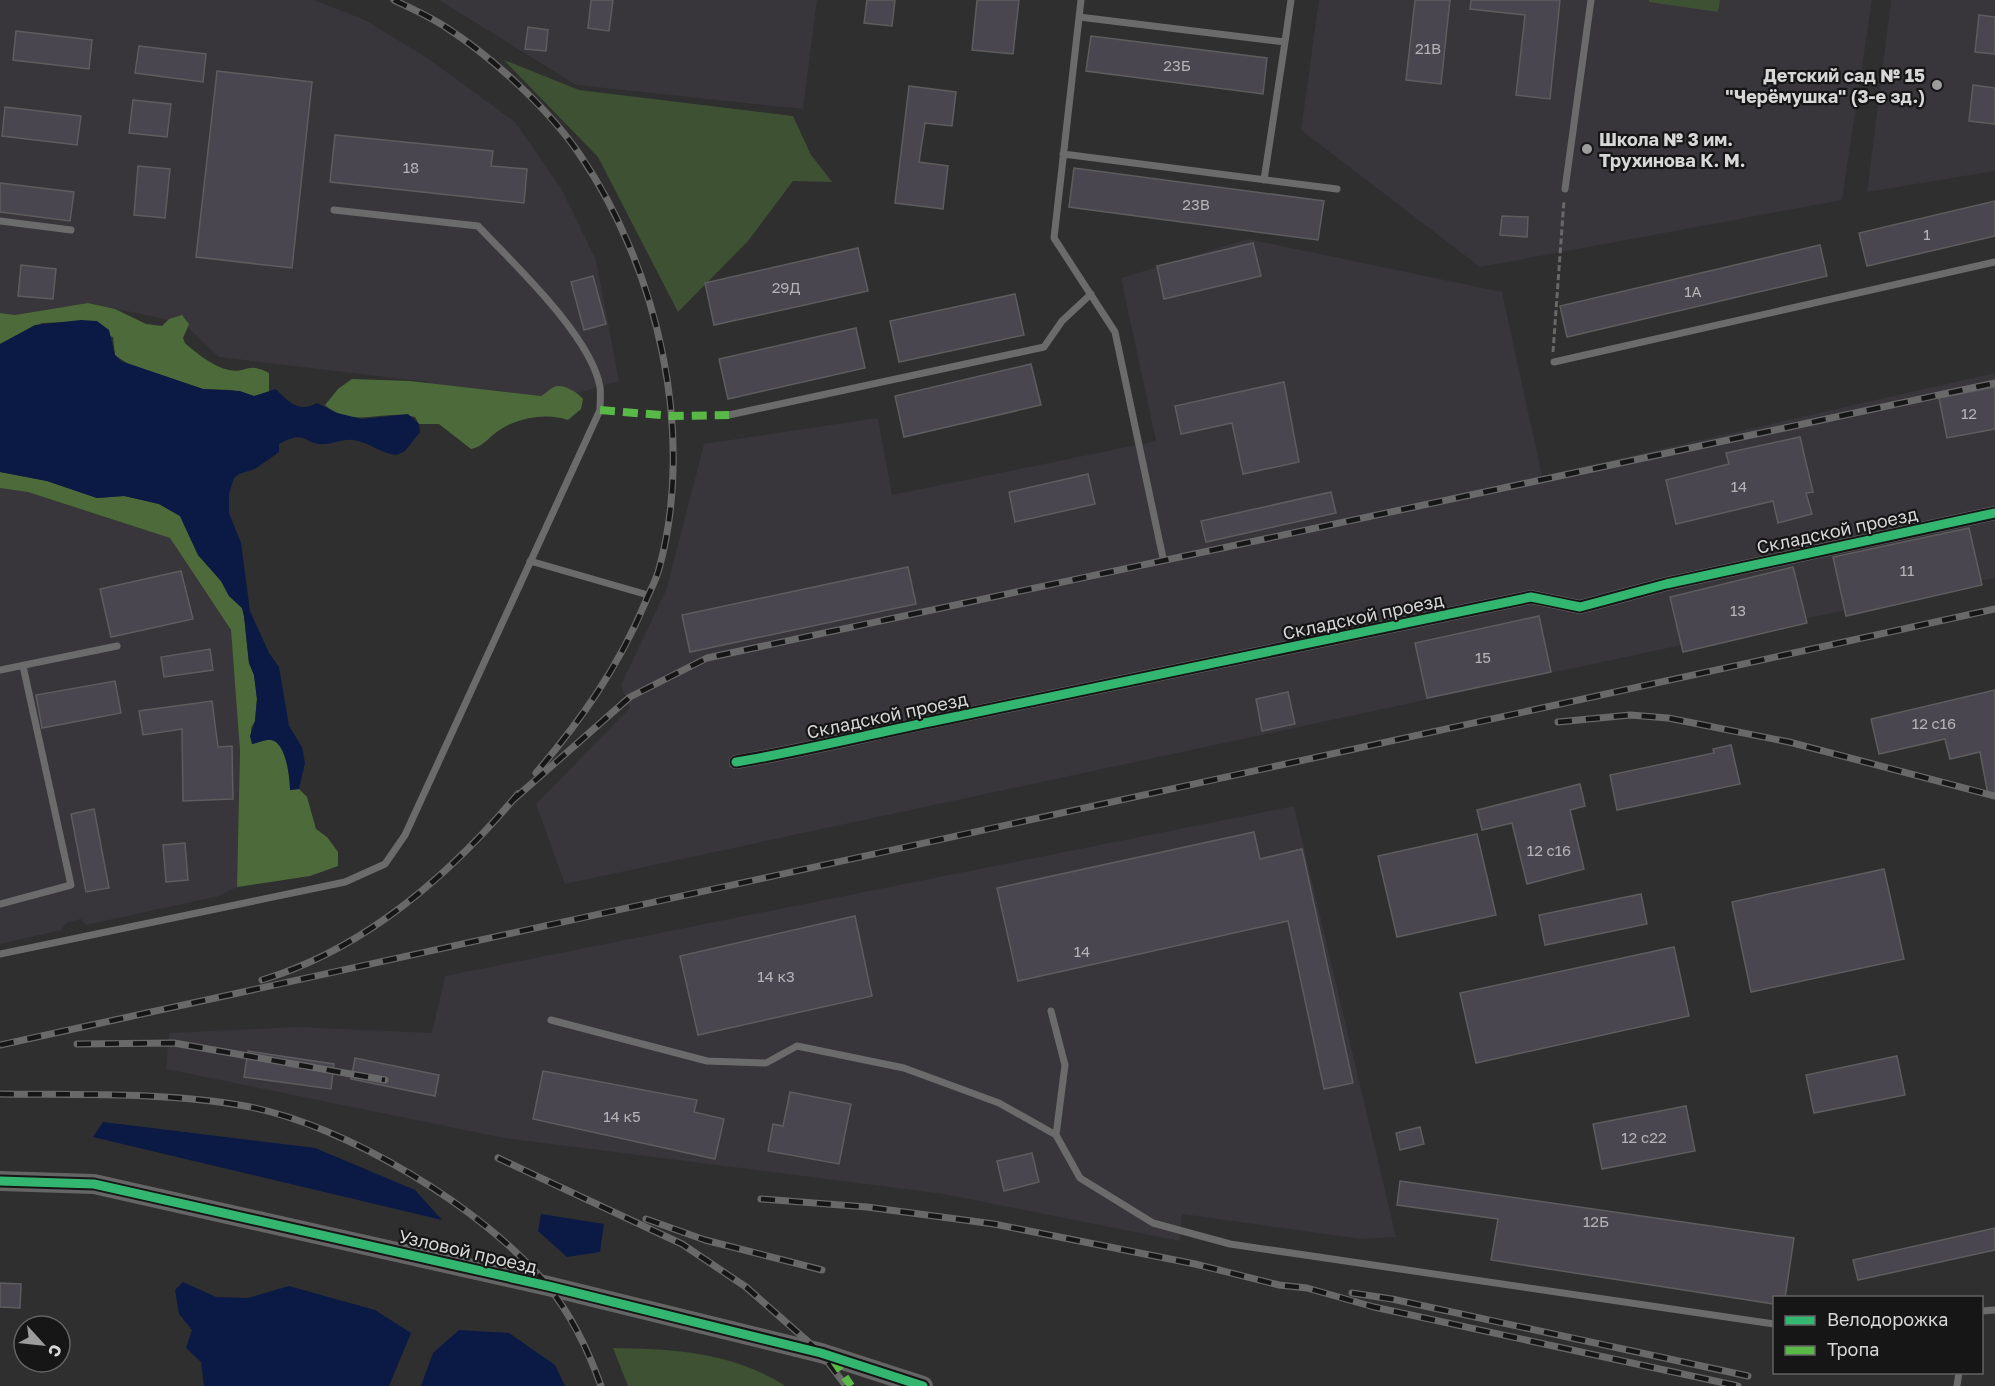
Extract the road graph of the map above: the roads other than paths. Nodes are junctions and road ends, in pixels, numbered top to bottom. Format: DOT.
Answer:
graph roads {
  1 [pos="1081,0"];
  2 [pos="1291,0"];
  3 [pos="1591,0"];
  4 [pos="1079,17"];
  5 [pos="1285,42"];
  6 [pos="1064,154"];
  7 [pos="1264,180"];
  8 [pos="1337,189"];
  9 [pos="1565,189"];
  10 [pos="334,210"];
  11 [pos="0,221"];
  12 [pos="71,230"];
  13 [pos="1995,262"];
  14 [pos="1091,294"];
  15 [pos="1554,362"];
  16 [pos="729,415"];
  17 [pos="1995,513"];
  18 [pos="1163,558"];
  19 [pos="530,561"];
  20 [pos="648,595"];
  21 [pos="117,646"];
  22 [pos="23,666"];
  23 [pos="0,670"];
  24 [pos="736,762"];
  25 [pos="0,904"];
  26 [pos="0,954"];
  27 [pos="1051,1011"];
  28 [pos="551,1020"];
  29 [pos="1056,1135"];
  30 [pos="0,1181"];
  31 [pos="1773,1324"];
  32 [pos="922,1386"];
  1 -- 4 [label="lane"];
  2 -- 5 [label="lane"];
  3 -- 9 [label="lane"];
  4 -- 5 [label="lane"];
  4 -- 6 [label="lane"];
  5 -- 7 [label="lane"];
  6 -- 7 [label="lane"];
  6 -- 14 [label="lane"];
  7 -- 8 [label="lane"];
  10 -- 19 [label="lane"];
  11 -- 12 [label="lane"];
  13 -- 15 [label="lane"];
  14 -- 16 [label="lane"];
  14 -- 18 [label="lane"];
  17 -- 24 [label="street, Складской проезд"];
  19 -- 20 [label="lane"];
  19 -- 26 [label="lane"];
  21 -- 22 [label="lane"];
  22 -- 23 [label="lane"];
  22 -- 25 [label="lane"];
  27 -- 29 [label="lane"];
  28 -- 29 [label="lane"];
  29 -- 31 [label="lane"];
  30 -- 32 [label="street, Узловой проезд"];
}
